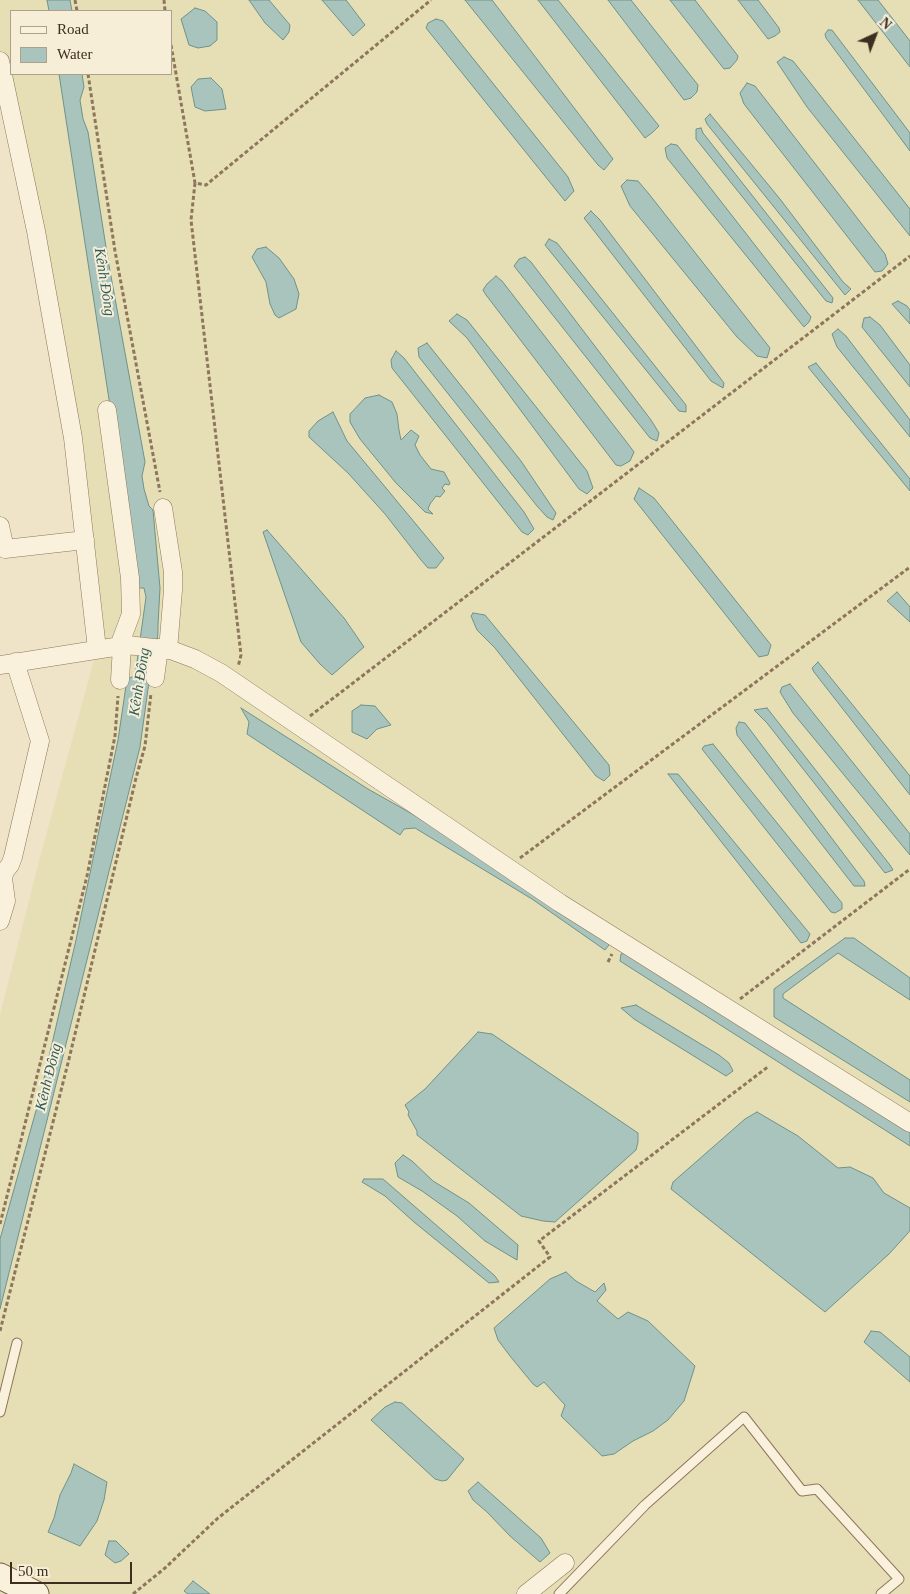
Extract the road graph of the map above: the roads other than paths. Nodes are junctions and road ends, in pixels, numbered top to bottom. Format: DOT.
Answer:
graph roads {
  1 [pos="0,61"];
  2 [pos="107,410"];
  3 [pos="163,508"];
  4 [pos="0,526"];
  5 [pos="84,540"];
  6 [pos="123,646"];
  7 [pos="97,649"];
  8 [pos="164,649"];
  9 [pos="5,660"];
  10 [pos="155,678"];
  11 [pos="120,680"];
  12 [pos="2,878"];
  13 [pos="0,921"];
  14 [pos="910,1123"];
  15 [pos="17,1343"];
  16 [pos="0,1412"];
  17 [pos="565,1563"];
  18 [pos="0,1576"];
  19 [pos="36,1594"];
  20 [pos="526,1594"];
  21 [pos="559,1594"];
  22 [pos="881,1594"];
  1 -- 5 [label="street"];
  2 -- 6 [label="street"];
  3 -- 8 [label="street"];
  4 -- 5 [label="street"];
  5 -- 7 [label="street"];
  6 -- 7 [label="street"];
  6 -- 8 [label="street"];
  6 -- 11 [label="street"];
  7 -- 9 [label="street"];
  8 -- 10 [label="street"];
  8 -- 14 [label="street"];
  9 -- 12 [label="street"];
  12 -- 13 [label="street"];
  15 -- 16 [label="lane"];
  17 -- 20 [label="street"];
  18 -- 19 [label="main road"];
  21 -- 22 [label="lane"];
}
